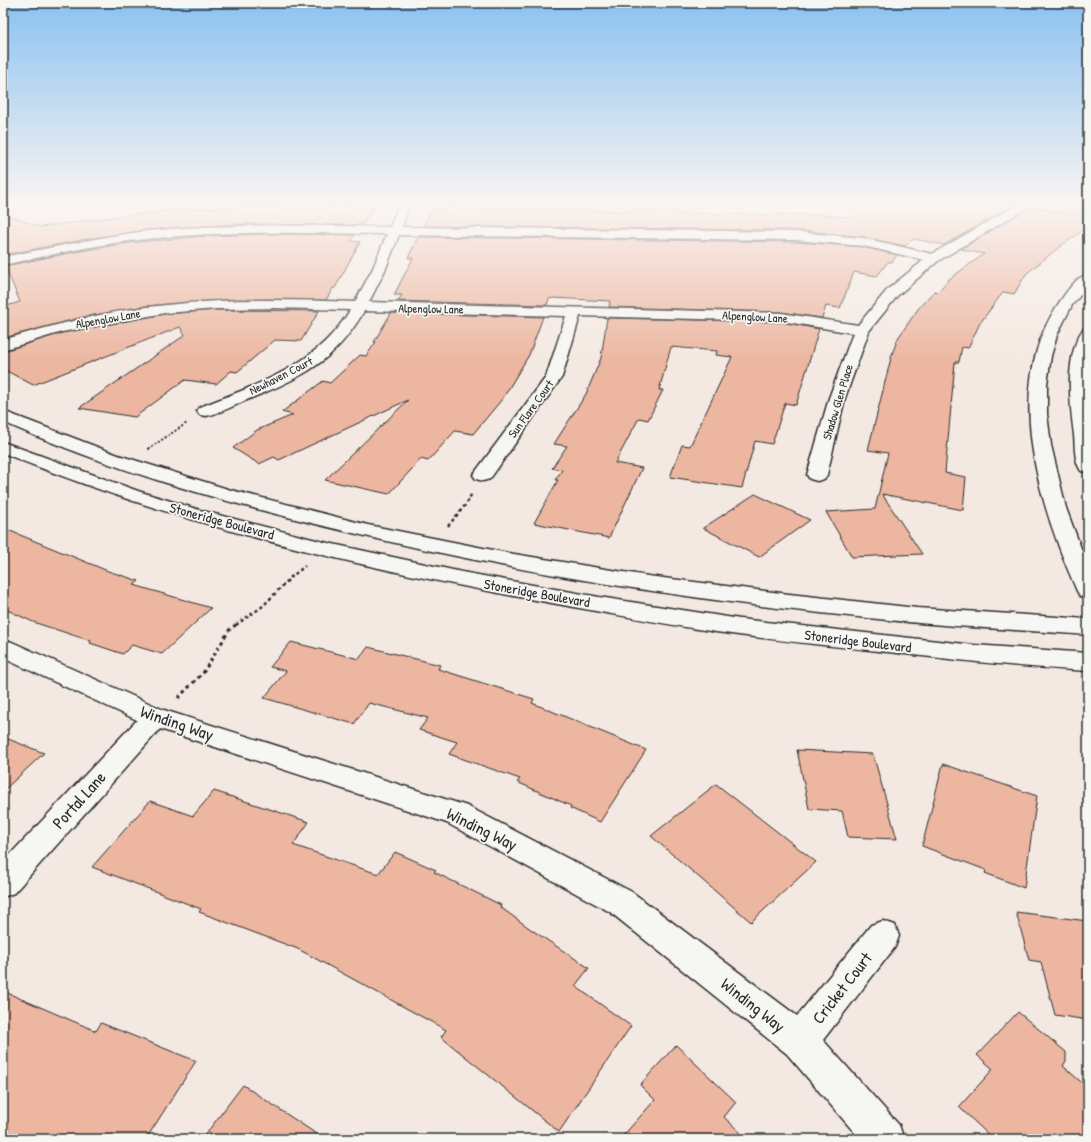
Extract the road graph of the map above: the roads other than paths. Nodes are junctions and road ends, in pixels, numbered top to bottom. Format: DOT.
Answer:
graph roads {
  1 [pos="22,257"];
  2 [pos="383,257"];
  3 [pos="931,257"];
  4 [pos="934,258"];
  5 [pos="3,261"];
  6 [pos="1088,278"];
  7 [pos="360,307"];
  8 [pos="574,312"];
  9 [pos="862,330"];
  10 [pos="1088,332"];
  11 [pos="3,345"];
  12 [pos="206,411"];
  13 [pos="3,416"];
  14 [pos="3,447"];
  15 [pos="1088,467"];
  16 [pos="817,475"];
  17 [pos="483,476"];
  18 [pos="1088,591"];
  19 [pos="1088,627"];
  20 [pos="3,648"];
  21 [pos="1088,662"];
  22 [pos="155,717"];
  23 [pos="3,883"];
  24 [pos="883,936"];
  25 [pos="800,1041"];
  26 [pos="885,1139"];
  1 -- 5 [label="street"];
  2 -- 7 [label="street, Newhaven Court"];
  3 -- 4 [label="street"];
  4 -- 9 [label="street, Shadow Glen Place"];
  6 -- 18 [label="street"];
  7 -- 8 [label="street, Alpenglow Lane"];
  7 -- 11 [label="street, Alpenglow Lane"];
  7 -- 12 [label="street, Newhaven Court"];
  8 -- 9 [label="street, Alpenglow Lane"];
  8 -- 17 [label="street, Sun Flare Court"];
  9 -- 16 [label="street, Shadow Glen Place"];
  10 -- 15 [label="street"];
  13 -- 19 [label="street, Stoneridge Boulevard"];
  14 -- 21 [label="street, Stoneridge Boulevard"];
  20 -- 22 [label="street, Winding Way"];
  22 -- 23 [label="street, Portal Lane"];
  22 -- 25 [label="street, Winding Way"];
  24 -- 25 [label="street, Cricket Court"];
  25 -- 26 [label="street, Winding Way"];
}
